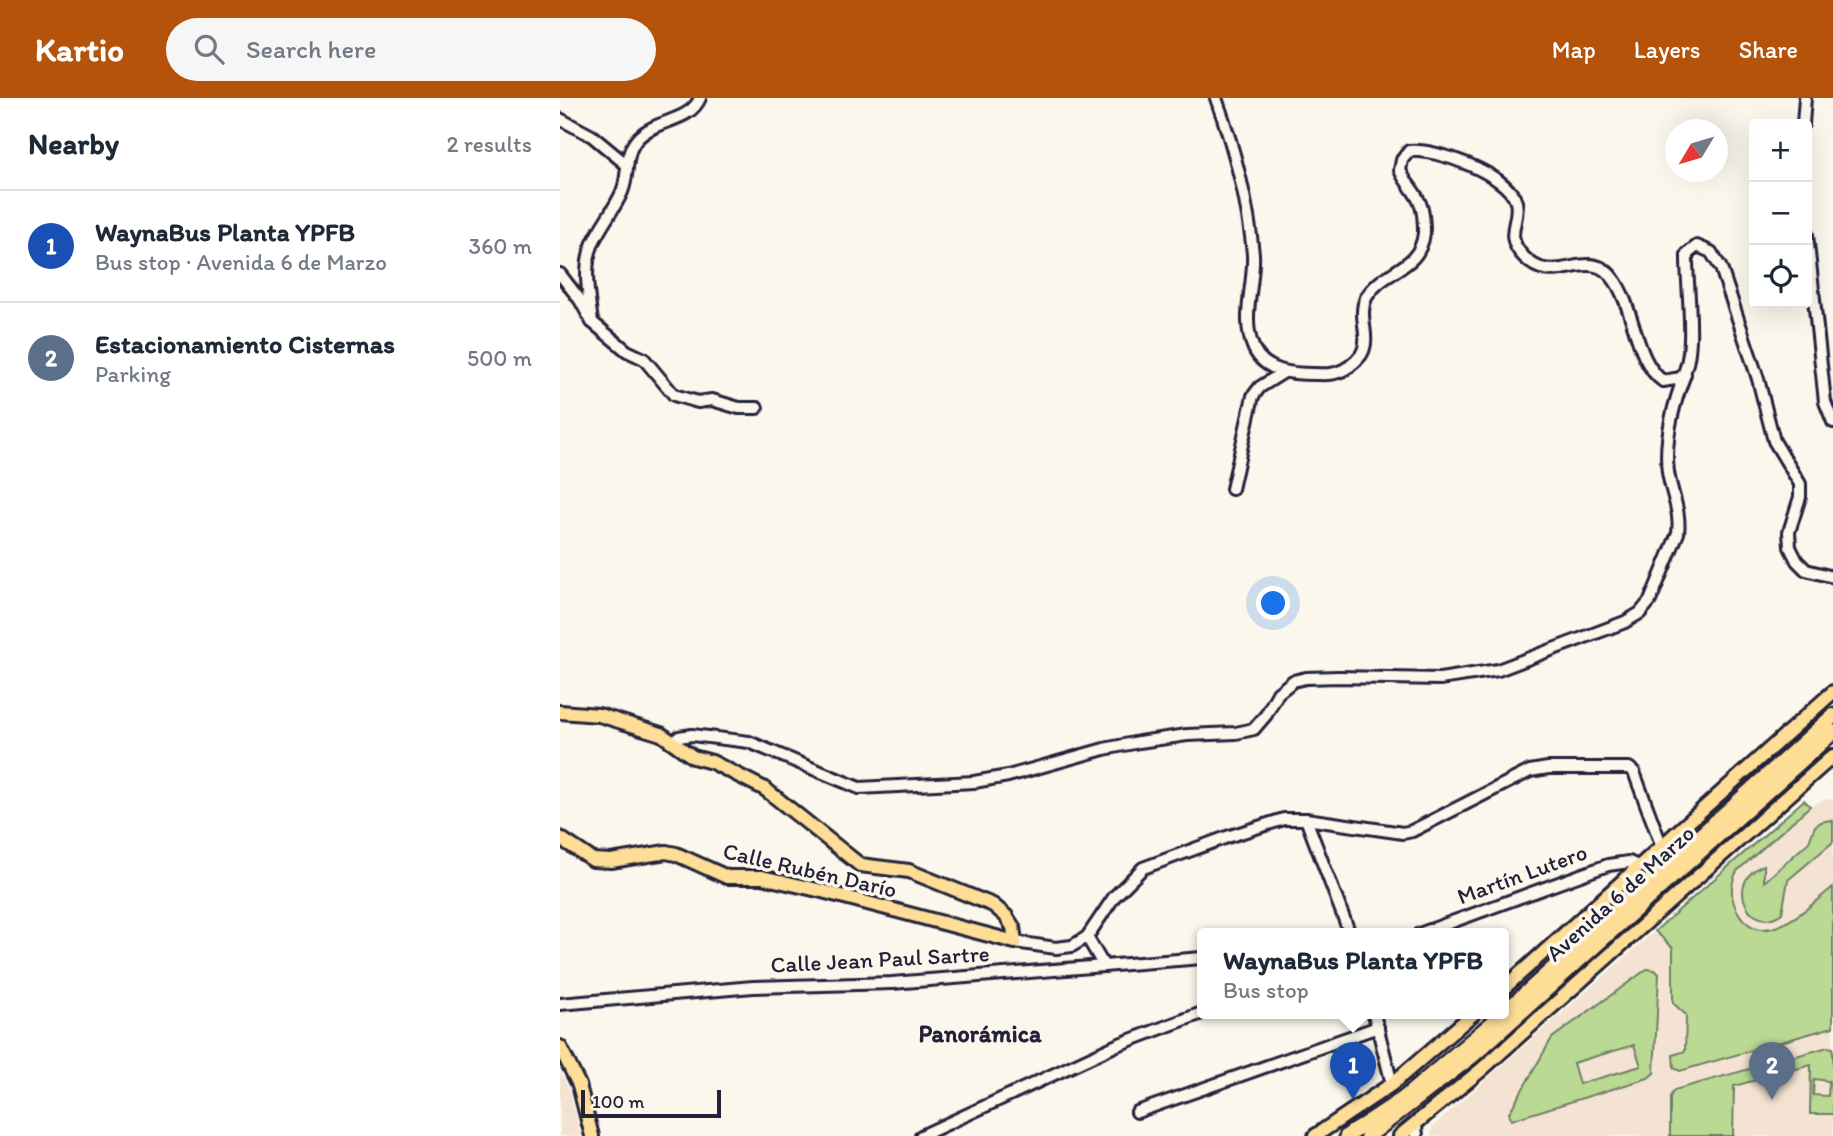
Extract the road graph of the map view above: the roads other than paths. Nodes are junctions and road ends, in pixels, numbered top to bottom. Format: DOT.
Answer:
graph roads {
  1 [pos="700,98"];
  2 [pos="1216,98"];
  3 [pos="1805,98"];
  4 [pos="560,119"];
  5 [pos="1803,119"];
  6 [pos="627,165"];
  7 [pos="1808,245"];
  8 [pos="560,274"];
  9 [pos="592,323"];
  10 [pos="1686,370"];
  11 [pos="1284,372"];
  12 [pos="757,408"];
  13 [pos="1833,422"];
  14 [pos="1232,489"];
  15 [pos="1833,577"];
  16 [pos="1833,692"];
  17 [pos="560,712"];
  18 [pos="1833,716"];
  19 [pos="1833,732"];
  20 [pos="673,742"];
  21 [pos="1833,755"];
  22 [pos="1306,819"];
  23 [pos="560,838"];
  24 [pos="1662,847"];
  25 [pos="1640,867"];
  26 [pos="1348,928"];
  27 [pos="1435,928"];
  28 [pos="1087,937"];
  29 [pos="1015,942"];
  30 [pos="1197,958"];
  31 [pos="1104,966"];
  32 [pos="1509,983"];
  33 [pos="560,1003"];
  34 [pos="1509,1009"];
  35 [pos="1197,1015"];
  36 [pos="1376,1019"];
  37 [pos="1468,1019"];
  38 [pos="1497,1019"];
  39 [pos="1378,1027"];
  40 [pos="560,1047"];
  41 [pos="1392,1084"];
  42 [pos="1137,1112"];
  43 [pos="1416,1130"];
  44 [pos="592,1136"];
  45 [pos="921,1136"];
  46 [pos="1315,1136"];
  47 [pos="1347,1136"];
  48 [pos="1368,1136"];
  49 [pos="1400,1136"];
  1 -- 6 [label="street"];
  2 -- 11 [label="street"];
  3 -- 5 [label="street"];
  4 -- 6 [label="street"];
  6 -- 9 [label="street"];
  7 -- 13 [label="street"];
  8 -- 9 [label="street"];
  9 -- 12 [label="street"];
  10 -- 11 [label="street"];
  10 -- 15 [label="street"];
  10 -- 20 [label="street"];
  11 -- 14 [label="street"];
  16 -- 24 [label="main road, Avenida 6 de Marzo"];
  17 -- 20 [label="main road"];
  18 -- 34 [label="highway, Avenida 6 de Marzo"];
  19 -- 48 [label="highway, Avenida 6 de Marzo"];
  20 -- 29 [label="main road"];
  21 -- 43 [label="main road, Avenida 6 de Marzo"];
  22 -- 24 [label="street"];
  22 -- 26 [label="street"];
  22 -- 28 [label="street"];
  23 -- 29 [label="main road, Calle Rubén Darío"];
  24 -- 25 [label="main road, Avenida 6 de Marzo"];
  25 -- 27 [label="street, Martín Lutero"];
  25 -- 32 [label="main road, Avenida 6 de Marzo"];
  28 -- 29 [label="street"];
  28 -- 31 [label="street"];
  30 -- 31 [label="street, Calle Jean Paul Sartre"];
  31 -- 33 [label="street, Calle Jean Paul Sartre"];
  35 -- 45 [label="street"];
  36 -- 39 [label="street"];
  37 -- 41 [label="main road"];
  38 -- 47 [label="highway, Avenida 6 de Marzo"];
  39 -- 41 [label="street"];
  39 -- 42 [label="street"];
  40 -- 44 [label="main road"];
  41 -- 46 [label="main road"];
  43 -- 49 [label="main road, Avenida 6 de Marzo"];
}
